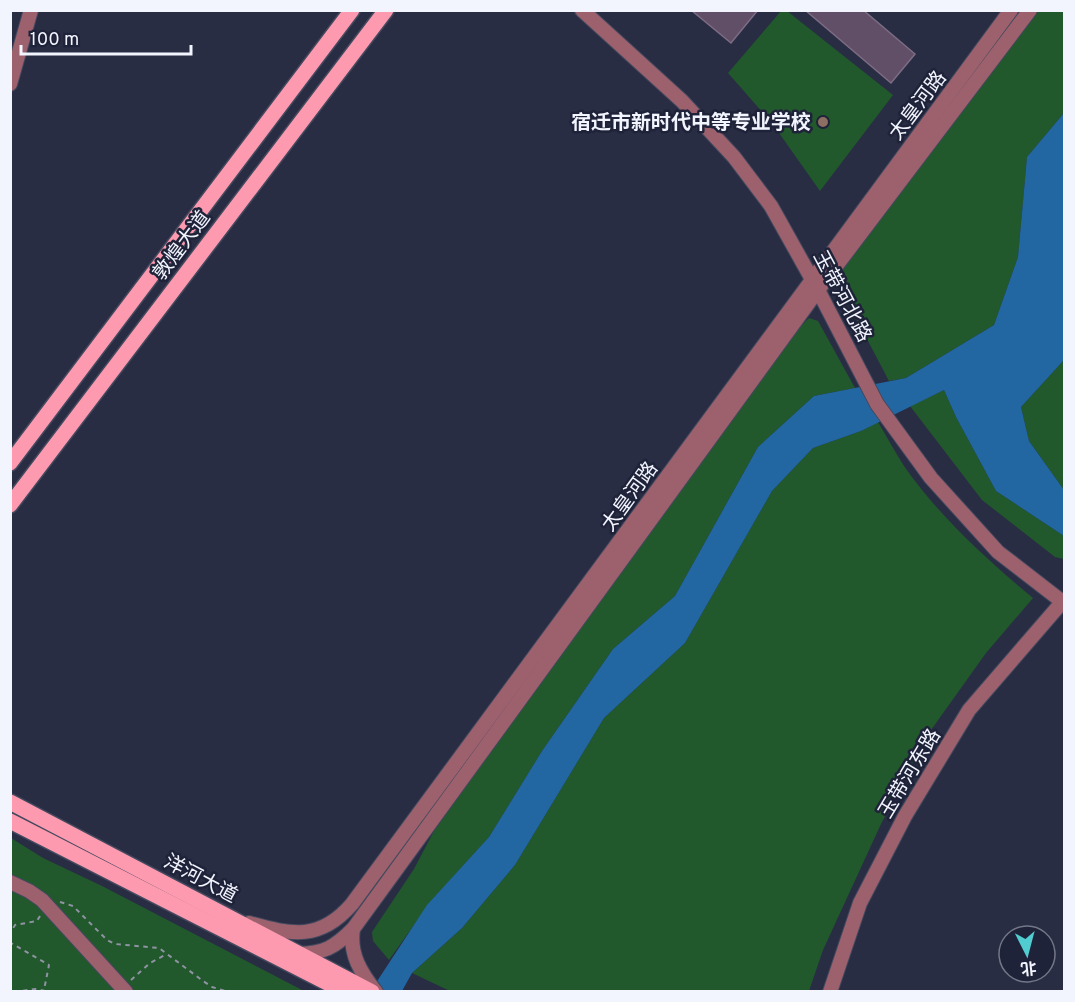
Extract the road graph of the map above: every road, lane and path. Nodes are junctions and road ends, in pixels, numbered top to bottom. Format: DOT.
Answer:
graph roads {
  1 [pos="31,10"];
  2 [pos="352,10"];
  3 [pos="386,10"];
  4 [pos="582,10"];
  5 [pos="1011,10"];
  6 [pos="1030,10"];
  7 [pos="10,84"];
  8 [pos="815,284"];
  9 [pos="10,463"];
  10 [pos="10,505"];
  11 [pos="1064,602"];
  12 [pos="10,802"];
  13 [pos="10,821"];
  14 [pos="10,882"];
  15 [pos="44,902"];
  16 [pos="352,904"];
  17 [pos="238,920"];
  18 [pos="353,929"];
  19 [pos="167,954"];
  20 [pos="302,954"];
  21 [pos="275,955"];
  22 [pos="315,962"];
  23 [pos="44,990"];
  24 [pos="125,990"];
  25 [pos="14,992"];
  26 [pos="51,992"];
  27 [pos="229,992"];
  28 [pos="345,992"];
  29 [pos="374,992"];
  30 [pos="830,992"];
  1 -- 7 [label="street"];
  2 -- 9 [label="main road, 敦煌大道"];
  3 -- 10 [label="main road, 敦煌大道"];
  4 -- 8 [label="street, 玉带河北路"];
  5 -- 8 [label="street, 太皇河路"];
  6 -- 8 [label="street, 太皇河路"];
  8 -- 11 [label="street, 玉带河北路"];
  8 -- 16 [label="street, 太皇河路"];
  8 -- 18 [label="street, 太皇河路"];
  11 -- 30 [label="street, 玉带河东路"];
  12 -- 17 [label="main road, 洋河大道"];
  13 -- 21 [label="main road, 洋河大道"];
  14 -- 15 [label="street"];
  15 -- 19 [label="path"];
  15 -- 23 [label="path"];
  15 -- 24 [label="street"];
  16 -- 17 [label="street, 太皇河路"];
  16 -- 22 [label="street"];
  17 -- 20 [label="main road, 洋河大道"];
  18 -- 22 [label="street, 太皇河路"];
  18 -- 29 [label="street"];
  19 -- 24 [label="path"];
  19 -- 27 [label="path"];
  20 -- 21 [label="street"];
  20 -- 22 [label="main road, 洋河大道"];
  21 -- 22 [label="main road, 洋河大道"];
  22 -- 28 [label="main road, 洋河大道"];
  22 -- 29 [label="main road, 洋河大道"];
  23 -- 25 [label="path"];
  23 -- 26 [label="path"];
}
